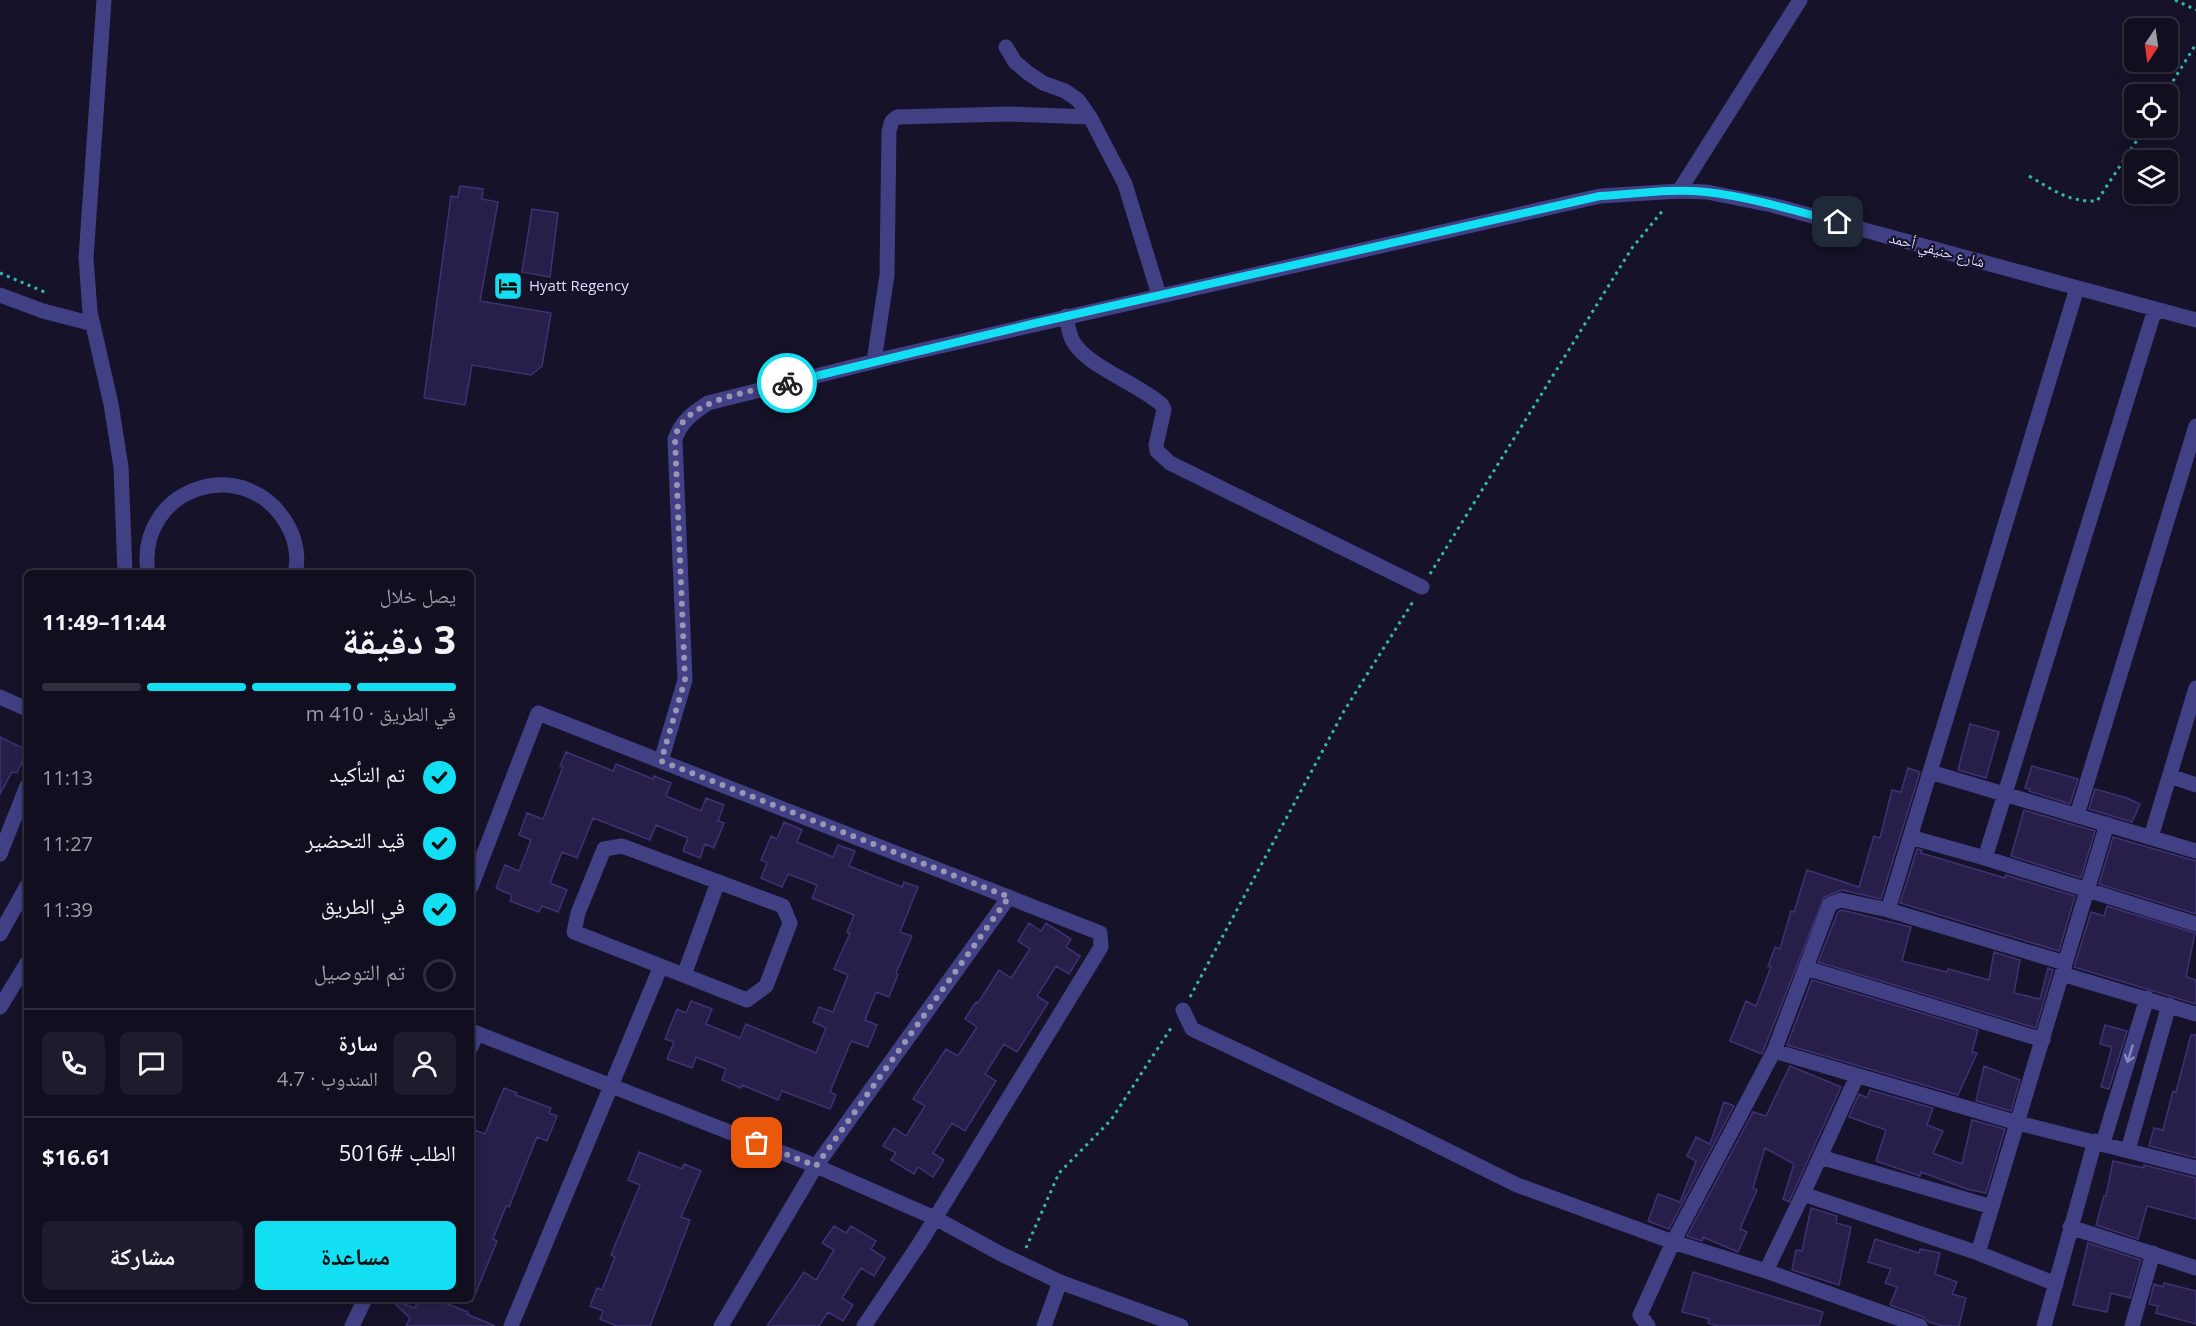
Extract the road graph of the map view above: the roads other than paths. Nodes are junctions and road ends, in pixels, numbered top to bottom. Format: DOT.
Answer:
graph roads {
  1 [pos="104,0"];
  2 [pos="1800,0"];
  3 [pos="1006,47"];
  4 [pos="1090,117"];
  5 [pos="1679,191"];
  6 [pos="2077,288"];
  7 [pos="0,295"];
  8 [pos="1159,295"];
  9 [pos="2155,309"];
  10 [pos="1066,316"];
  11 [pos="2196,320"];
  12 [pos="93,324"];
  13 [pos="874,361"];
  14 [pos="2196,426"];
  15 [pos="125,570"];
  16 [pos="148,570"];
  17 [pos="296,570"];
  18 [pos="1422,587"];
  19 [pos="2196,688"];
  20 [pos="0,697"];
  21 [pos="24,708"];
  22 [pos="661,761"];
  23 [pos="1930,772"];
  24 [pos="2169,776"];
  25 [pos="2196,784"];
  26 [pos="24,794"];
  27 [pos="2005,794"];
  28 [pos="2077,815"];
  29 [pos="2107,824"];
  30 [pos="1910,837"];
  31 [pos="2151,837"];
  32 [pos="2196,851"];
  33 [pos="0,854"];
  34 [pos="1985,858"];
  35 [pos="474,879"];
  36 [pos="718,882"];
  37 [pos="2087,890"];
  38 [pos="24,891"];
  39 [pos="1009,897"];
  40 [pos="1888,910"];
  41 [pos="2196,924"];
  42 [pos="0,934"];
  43 [pos="661,966"];
  44 [pos="24,968"];
  45 [pos="1806,968"];
  46 [pos="2064,968"];
  47 [pos="684,975"];
  48 [pos="2147,998"];
  49 [pos="2169,1005"];
  50 [pos="0,1007"];
  51 [pos="1183,1010"];
  52 [pos="2196,1014"];
  53 [pos="474,1037"];
  54 [pos="2043,1040"];
  55 [pos="1774,1051"];
  56 [pos="1857,1076"];
  57 [pos="613,1086"];
  58 [pos="2018,1123"];
  59 [pos="2099,1142"];
  60 [pos="2128,1150"];
  61 [pos="1820,1156"];
  62 [pos="816,1166"];
  63 [pos="2196,1168"];
  64 [pos="1803,1194"];
  65 [pos="1992,1207"];
  66 [pos="935,1218"];
  67 [pos="2070,1227"];
  68 [pos="1673,1242"];
  69 [pos="1978,1253"];
  70 [pos="2153,1253"];
  71 [pos="2196,1268"];
  72 [pos="1766,1271"];
  73 [pos="1060,1282"];
  74 [pos="2056,1284"];
  75 [pos="364,1302"];
  76 [pos="1176,1325"];
  77 [pos="352,1326"];
  78 [pos="511,1326"];
  79 [pos="721,1326"];
  80 [pos="864,1326"];
  81 [pos="1044,1326"];
  82 [pos="1648,1326"];
  83 [pos="1920,1326"];
  84 [pos="2044,1326"];
  85 [pos="2132,1326"];
  1 -- 12 [label="street"];
  2 -- 5 [label="street"];
  3 -- 4 [label="street"];
  4 -- 8 [label="street"];
  4 -- 13 [label="street"];
  5 -- 6 [label="street, شارع حنيفي أحمد"];
  5 -- 8 [label="street, شارع حنيفي أحمد"];
  6 -- 9 [label="street, شارع حنيفي أحمد"];
  6 -- 23 [label="street"];
  7 -- 12 [label="street"];
  8 -- 10 [label="street, شارع حنيفي أحمد"];
  9 -- 11 [label="street, شارع حنيفي أحمد"];
  9 -- 27 [label="street"];
  10 -- 13 [label="street, شارع حنيفي أحمد"];
  10 -- 18 [label="street"];
  12 -- 15 [label="street"];
  13 -- 22 [label="street, شارع حنيفي أحمد"];
  14 -- 28 [label="street"];
  16 -- 17 [label="street"];
  19 -- 24 [label="street"];
  20 -- 21 [label="street"];
  22 -- 35 [label="street"];
  22 -- 39 [label="street"];
  23 -- 27 [label="street"];
  23 -- 30 [label="street"];
  24 -- 25 [label="street"];
  24 -- 31 [label="street"];
  26 -- 33 [label="street"];
  27 -- 28 [label="street"];
  27 -- 34 [label="street"];
  28 -- 29 [label="street"];
  29 -- 31 [label="street"];
  29 -- 37 [label="street"];
  30 -- 34 [label="street"];
  30 -- 40 [label="street"];
  31 -- 32 [label="street"];
  34 -- 37 [label="street"];
  36 -- 43 [label="street"];
  36 -- 47 [label="street"];
  36 -- 47 [label="street"];
  37 -- 41 [label="street"];
  37 -- 46 [label="street"];
  38 -- 42 [label="street"];
  39 -- 62 [label="street"];
  39 -- 66 [label="street"];
  40 -- 45 [label="street"];
  40 -- 46 [label="street"];
  43 -- 47 [label="street"];
  43 -- 57 [label="street"];
  44 -- 50 [label="street"];
  45 -- 54 [label="street"];
  45 -- 55 [label="street"];
  46 -- 48 [label="street"];
  46 -- 54 [label="street"];
  48 -- 49 [label="street"];
  48 -- 59 [label="street, one-way"];
  49 -- 52 [label="street"];
  49 -- 60 [label="street"];
  51 -- 68 [label="street"];
  53 -- 57 [label="street"];
  54 -- 58 [label="street"];
  55 -- 56 [label="street"];
  55 -- 68 [label="street"];
  56 -- 58 [label="street"];
  56 -- 61 [label="street"];
  57 -- 62 [label="street"];
  57 -- 78 [label="street"];
  58 -- 59 [label="street"];
  58 -- 65 [label="street"];
  59 -- 60 [label="street"];
  59 -- 67 [label="street"];
  60 -- 63 [label="street"];
  61 -- 64 [label="street"];
  61 -- 65 [label="street"];
  62 -- 66 [label="street"];
  62 -- 79 [label="street"];
  64 -- 69 [label="street"];
  64 -- 72 [label="street"];
  65 -- 69 [label="street"];
  66 -- 73 [label="street"];
  66 -- 80 [label="street"];
  67 -- 70 [label="street"];
  67 -- 74 [label="street"];
  68 -- 72 [label="street"];
  68 -- 82 [label="street"];
  69 -- 74 [label="street"];
  70 -- 71 [label="street"];
  70 -- 85 [label="street"];
  72 -- 83 [label="street"];
  73 -- 76 [label="street"];
  73 -- 81 [label="street"];
  74 -- 84 [label="street"];
  75 -- 77 [label="street"];
}
